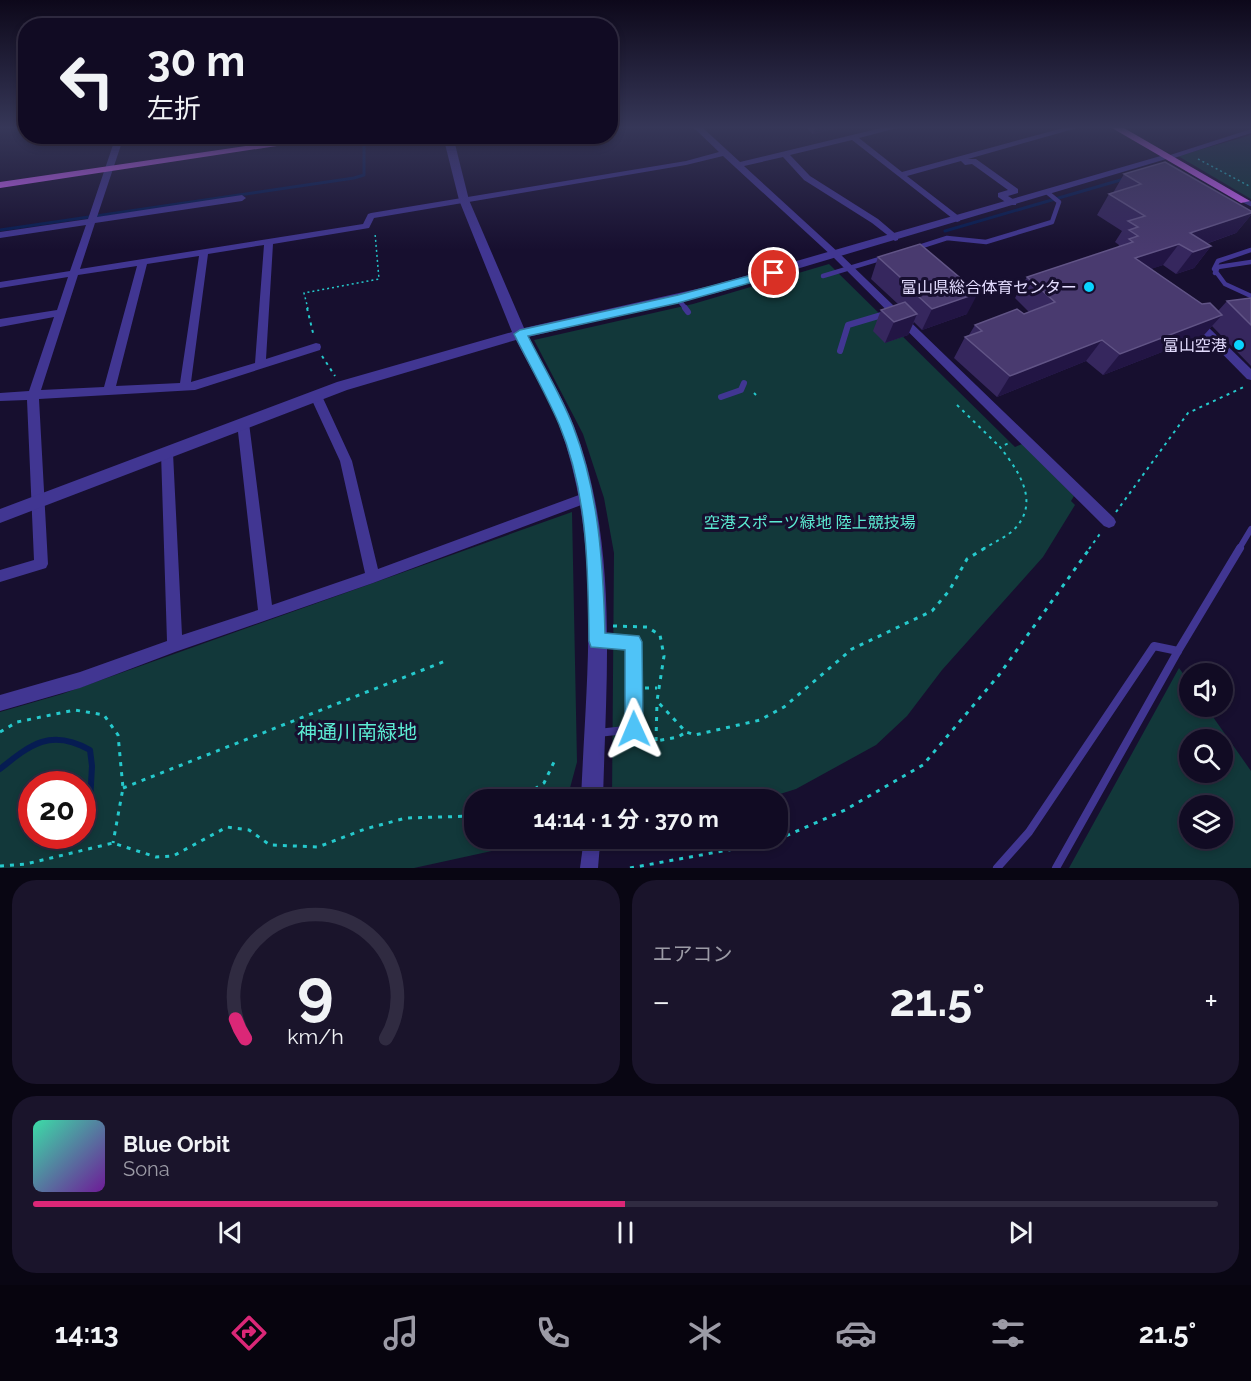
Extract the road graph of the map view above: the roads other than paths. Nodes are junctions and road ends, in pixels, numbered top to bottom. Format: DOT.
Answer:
graph roads {
  1 [pos="110,169"];
  2 [pos="113,169"];
  3 [pos="456,169"];
  4 [pos="653,169"];
  5 [pos="741,169"];
  6 [pos="798,169"];
  7 [pos="893,169"];
  8 [pos="931,169"];
  9 [pos="983,169"];
  10 [pos="1135,169"];
  11 [pos="1188,169"];
  12 [pos="901,175"];
  13 [pos="0,185"];
  14 [pos="1053,197"];
  15 [pos="242,198"];
  16 [pos="1009,198"];
  17 [pos="464,200"];
  18 [pos="1249,203"];
  19 [pos="957,219"];
  20 [pos="92,221"];
  21 [pos="0,235"];
  22 [pos="894,238"];
  23 [pos="269,241"];
  24 [pos="1251,250"];
  25 [pos="204,252"];
  26 [pos="904,252"];
  27 [pos="836,255"];
  28 [pos="893,255"];
  29 [pos="143,261"];
  30 [pos="1251,262"];
  31 [pos="850,268"];
  32 [pos="74,273"];
  33 [pos="1215,273"];
  34 [pos="823,276"];
  35 [pos="0,285"];
  36 [pos="678,299"];
  37 [pos="1248,300"];
  38 [pos="893,311"];
  39 [pos="688,312"];
  40 [pos="60,313"];
  41 [pos="1208,316"];
  42 [pos="0,323"];
  43 [pos="520,334"];
  44 [pos="316,347"];
  45 [pos="840,351"];
  46 [pos="260,365"];
  47 [pos="1251,376"];
  48 [pos="744,383"];
  49 [pos="185,387"];
  50 [pos="109,390"];
  51 [pos="33,396"];
  52 [pos="316,396"];
  53 [pos="721,397"];
  54 [pos="0,398"];
  55 [pos="243,423"];
  56 [pos="167,453"];
  57 [pos="587,497"];
  58 [pos="36,503"];
  59 [pos="0,516"];
  60 [pos="1109,522"];
  61 [pos="1251,529"];
  62 [pos="0,576"];
  63 [pos="373,577"];
  64 [pos="266,614"];
  65 [pos="597,633"];
  66 [pos="175,645"];
  67 [pos="1178,651"];
  68 [pos="0,703"];
  69 [pos="594,734"];
  70 [pos="592,789"];
  71 [pos="590,849"];
  72 [pos="589,868"];
  73 [pos="997,868"];
  74 [pos="1056,868"];
  1 -- 2 [label="main road"];
  1 -- 13 [label="main road"];
  1 -- 20 [label="street"];
  3 -- 17 [label="street"];
  4 -- 17 [label="street"];
  5 -- 27 [label="street"];
  6 -- 22 [label="street"];
  7 -- 12 [label="street"];
  8 -- 12 [label="street"];
  9 -- 16 [label="street"];
  10 -- 14 [label="street"];
  11 -- 18 [label="main road"];
  12 -- 19 [label="street"];
  14 -- 16 [label="street"];
  14 -- 26 [label="lane"];
  15 -- 20 [label="street"];
  16 -- 19 [label="street"];
  17 -- 23 [label="street"];
  17 -- 43 [label="street"];
  19 -- 22 [label="street"];
  20 -- 21 [label="street"];
  20 -- 32 [label="street"];
  22 -- 27 [label="street"];
  23 -- 25 [label="street"];
  23 -- 46 [label="street"];
  24 -- 33 [label="lane"];
  25 -- 29 [label="street"];
  25 -- 49 [label="street"];
  27 -- 31 [label="street"];
  27 -- 36 [label="street"];
  28 -- 31 [label="lane"];
  29 -- 32 [label="street"];
  29 -- 50 [label="street"];
  30 -- 33 [label="lane"];
  31 -- 34 [label="lane"];
  31 -- 38 [label="street"];
  32 -- 35 [label="street"];
  32 -- 40 [label="street"];
  33 -- 37 [label="lane"];
  36 -- 39 [label="lane"];
  36 -- 43 [label="street"];
  38 -- 45 [label="lane"];
  38 -- 60 [label="street"];
  40 -- 42 [label="street"];
  40 -- 51 [label="street"];
  41 -- 47 [label="street"];
  43 -- 52 [label="street"];
  43 -- 57 [label="street"];
  44 -- 46 [label="street"];
  46 -- 49 [label="street"];
  48 -- 53 [label="lane"];
  49 -- 50 [label="street"];
  50 -- 51 [label="street"];
  51 -- 54 [label="street"];
  51 -- 58 [label="street"];
  52 -- 55 [label="street"];
  52 -- 63 [label="street"];
  55 -- 56 [label="street"];
  55 -- 64 [label="street"];
  56 -- 58 [label="street"];
  56 -- 66 [label="street"];
  57 -- 63 [label="street"];
  57 -- 65 [label="street"];
  58 -- 59 [label="street"];
  58 -- 62 [label="street"];
  61 -- 67 [label="lane"];
  63 -- 64 [label="street"];
  64 -- 66 [label="street"];
  65 -- 69 [label="street"];
  65 -- 69 [label="lane"];
  66 -- 68 [label="street"];
  67 -- 73 [label="lane"];
  67 -- 74 [label="lane"];
  69 -- 70 [label="street"];
  71 -- 72 [label="street"];
}
